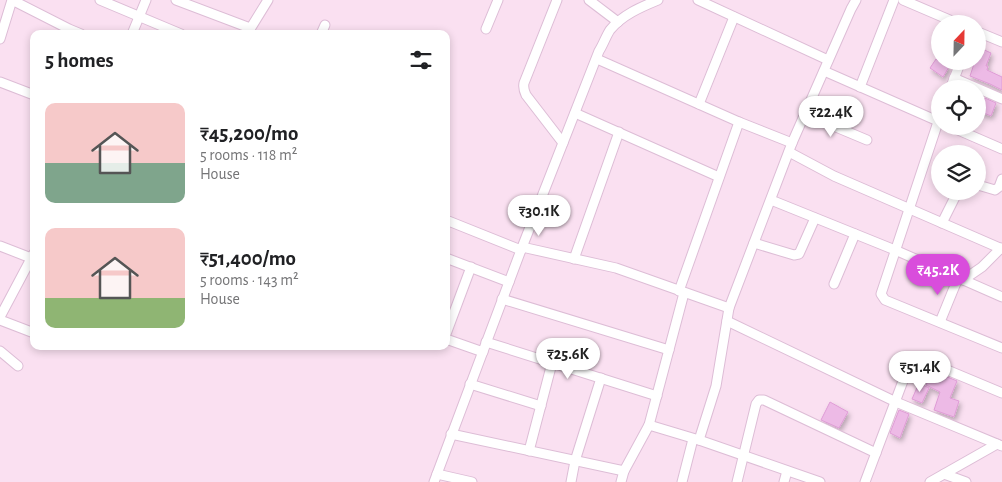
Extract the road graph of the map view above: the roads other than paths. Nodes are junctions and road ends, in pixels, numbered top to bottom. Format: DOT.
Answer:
graph roads {
  1 [pos="100,0"];
  2 [pos="146,0"];
  3 [pos="176,0"];
  4 [pos="268,0"];
  5 [pos="498,0"];
  6 [pos="556,0"];
  7 [pos="588,0"];
  8 [pos="658,0"];
  9 [pos="698,0"];
  10 [pos="856,0"];
  11 [pos="894,0"];
  12 [pos="903,0"];
  13 [pos="938,15"];
  14 [pos="139,16"];
  15 [pos="734,17"];
  16 [pos="618,22"];
  17 [pos="486,29"];
  18 [pos="71,30"];
  19 [pos="134,30"];
  20 [pos="172,30"];
  21 [pos="247,30"];
  22 [pos="250,30"];
  23 [pos="986,35"];
  24 [pos="0,39"];
  25 [pos="1002,42"];
  26 [pos="597,59"];
  27 [pos="828,60"];
  28 [pos="957,70"];
  29 [pos="824,71"];
  30 [pos="954,78"];
  31 [pos="0,82"];
  32 [pos="860,87"];
  33 [pos="30,93"];
  34 [pos="1002,99"];
  35 [pos="699,104"];
  36 [pos="575,113"];
  37 [pos="805,114"];
  38 [pos="931,117"];
  39 [pos="738,122"];
  40 [pos="619,132"];
  41 [pos="934,135"];
  42 [pos="970,135"];
  43 [pos="867,140"];
  44 [pos="563,143"];
  45 [pos="791,147"];
  46 [pos="1002,149"];
  47 [pos="719,177"];
  48 [pos="1002,179"];
  49 [pos="986,187"];
  50 [pos="771,200"];
  51 [pos="954,200"];
  52 [pos="908,209"];
  53 [pos="815,218"];
  54 [pos="450,221"];
  55 [pos="942,223"];
  56 [pos="855,234"];
  57 [pos="754,243"];
  58 [pos="0,246"];
  59 [pos="521,248"];
  60 [pos="1001,248"];
  61 [pos="895,250"];
  62 [pos="30,254"];
  63 [pos="30,259"];
  64 [pos="450,259"];
  65 [pos="574,259"];
  66 [pos="471,267"];
  67 [pos="960,279"];
  68 [pos="509,282"];
  69 [pos="834,284"];
  70 [pos="682,292"];
  71 [pos="1002,297"];
  72 [pos="502,300"];
  73 [pos="729,308"];
  74 [pos="0,319"];
  75 [pos="727,321"];
  76 [pos="940,322"];
  77 [pos="450,323"];
  78 [pos="30,331"];
  79 [pos="450,340"];
  80 [pos="486,342"];
  81 [pos="1002,348"];
  82 [pos="669,350"];
  83 [pos="0,351"];
  84 [pos="483,352"];
  85 [pos="552,362"];
  86 [pos="18,366"];
  87 [pos="600,378"];
  88 [pos="470,384"];
  89 [pos="1002,393"];
  90 [pos="657,396"];
  91 [pos="896,402"];
  92 [pos="541,406"];
  93 [pos="649,425"];
  94 [pos="451,434"];
  95 [pos="696,439"];
  96 [pos="999,445"];
  97 [pos="529,451"];
  98 [pos="876,453"];
  99 [pos="743,455"];
  100 [pos="575,461"];
  101 [pos="624,471"];
  102 [pos="787,471"];
  103 [pos="944,474"];
  104 [pos="435,478"];
  105 [pos="472,482"];
  106 [pos="571,482"];
  107 [pos="621,482"];
  108 [pos="682,482"];
  109 [pos="737,482"];
  110 [pos="784,482"];
  111 [pos="820,482"];
  112 [pos="865,482"];
  113 [pos="930,482"];
  114 [pos="966,482"];
  1 -- 14 [label="street"];
  2 -- 14 [label="street"];
  3 -- 21 [label="street"];
  4 -- 22 [label="street"];
  5 -- 17 [label="street"];
  6 -- 44 [label="street"];
  7 -- 16 [label="street"];
  8 -- 16 [label="street"];
  9 -- 15 [label="street"];
  10 -- 27 [label="street"];
  11 -- 32 [label="street"];
  12 -- 13 [label="street"];
  14 -- 19 [label="street"];
  14 -- 20 [label="street"];
  15 -- 27 [label="street"];
  15 -- 35 [label="street"];
  16 -- 26 [label="street"];
  18 -- 24 [label="street"];
  23 -- 25 [label="street"];
  26 -- 35 [label="street"];
  26 -- 36 [label="street"];
  27 -- 29 [label="street"];
  28 -- 30 [label="street"];
  29 -- 32 [label="street"];
  29 -- 37 [label="street"];
  30 -- 34 [label="street"];
  31 -- 33 [label="street"];
  32 -- 38 [label="street"];
  35 -- 39 [label="street"];
  36 -- 40 [label="street"];
  36 -- 44 [label="street"];
  37 -- 43 [label="street"];
  37 -- 45 [label="street"];
  39 -- 45 [label="street"];
  39 -- 47 [label="street"];
  40 -- 47 [label="street"];
  40 -- 65 [label="street"];
  41 -- 52 [label="street"];
  42 -- 46 [label="street"];
  44 -- 59 [label="street"];
  45 -- 50 [label="street"];
  45 -- 52 [label="street"];
  47 -- 70 [label="street"];
  48 -- 49 [label="street"];
  50 -- 53 [label="street"];
  50 -- 57 [label="street"];
  51 -- 55 [label="street"];
  52 -- 55 [label="street"];
  52 -- 61 [label="street"];
  53 -- 56 [label="street"];
  53 -- 57 [label="street"];
  54 -- 59 [label="street"];
  55 -- 60 [label="street"];
  56 -- 61 [label="street"];
  56 -- 69 [label="street"];
  57 -- 73 [label="street"];
  58 -- 62 [label="street"];
  59 -- 65 [label="street"];
  59 -- 68 [label="street"];
  60 -- 67 [label="street"];
  61 -- 67 [label="street"];
  61 -- 76 [label="street"];
  63 -- 74 [label="street"];
  64 -- 66 [label="street"];
  65 -- 70 [label="street"];
  66 -- 68 [label="street"];
  66 -- 77 [label="street"];
  67 -- 71 [label="street"];
  67 -- 76 [label="street"];
  68 -- 72 [label="street"];
  70 -- 73 [label="street"];
  70 -- 82 [label="street"];
  72 -- 80 [label="street"];
  72 -- 82 [label="street"];
  73 -- 75 [label="street"];
  74 -- 78 [label="street"];
  75 -- 91 [label="street"];
  75 -- 95 [label="street"];
  76 -- 81 [label="street"];
  79 -- 84 [label="street"];
  80 -- 84 [label="street"];
  80 -- 85 [label="street"];
  82 -- 90 [label="street"];
  83 -- 86 [label="street"];
  84 -- 88 [label="street"];
  85 -- 87 [label="street"];
  85 -- 92 [label="street"];
  87 -- 90 [label="street"];
  87 -- 100 [label="street"];
  88 -- 92 [label="street"];
  88 -- 94 [label="street"];
  89 -- 91 [label="street"];
  90 -- 93 [label="street"];
  91 -- 96 [label="street"];
  91 -- 98 [label="street"];
  92 -- 97 [label="street"];
  93 -- 95 [label="street"];
  93 -- 101 [label="street"];
  94 -- 97 [label="street"];
  94 -- 104 [label="street"];
  95 -- 99 [label="street"];
  95 -- 108 [label="street"];
  96 -- 103 [label="street"];
  97 -- 100 [label="street"];
  98 -- 99 [label="street"];
  98 -- 112 [label="street"];
  99 -- 102 [label="street"];
  99 -- 109 [label="street"];
  100 -- 101 [label="street"];
  100 -- 106 [label="street"];
  101 -- 107 [label="street"];
  102 -- 110 [label="street"];
  102 -- 111 [label="street"];
  103 -- 113 [label="street"];
  103 -- 114 [label="street"];
  104 -- 105 [label="street"];
}
